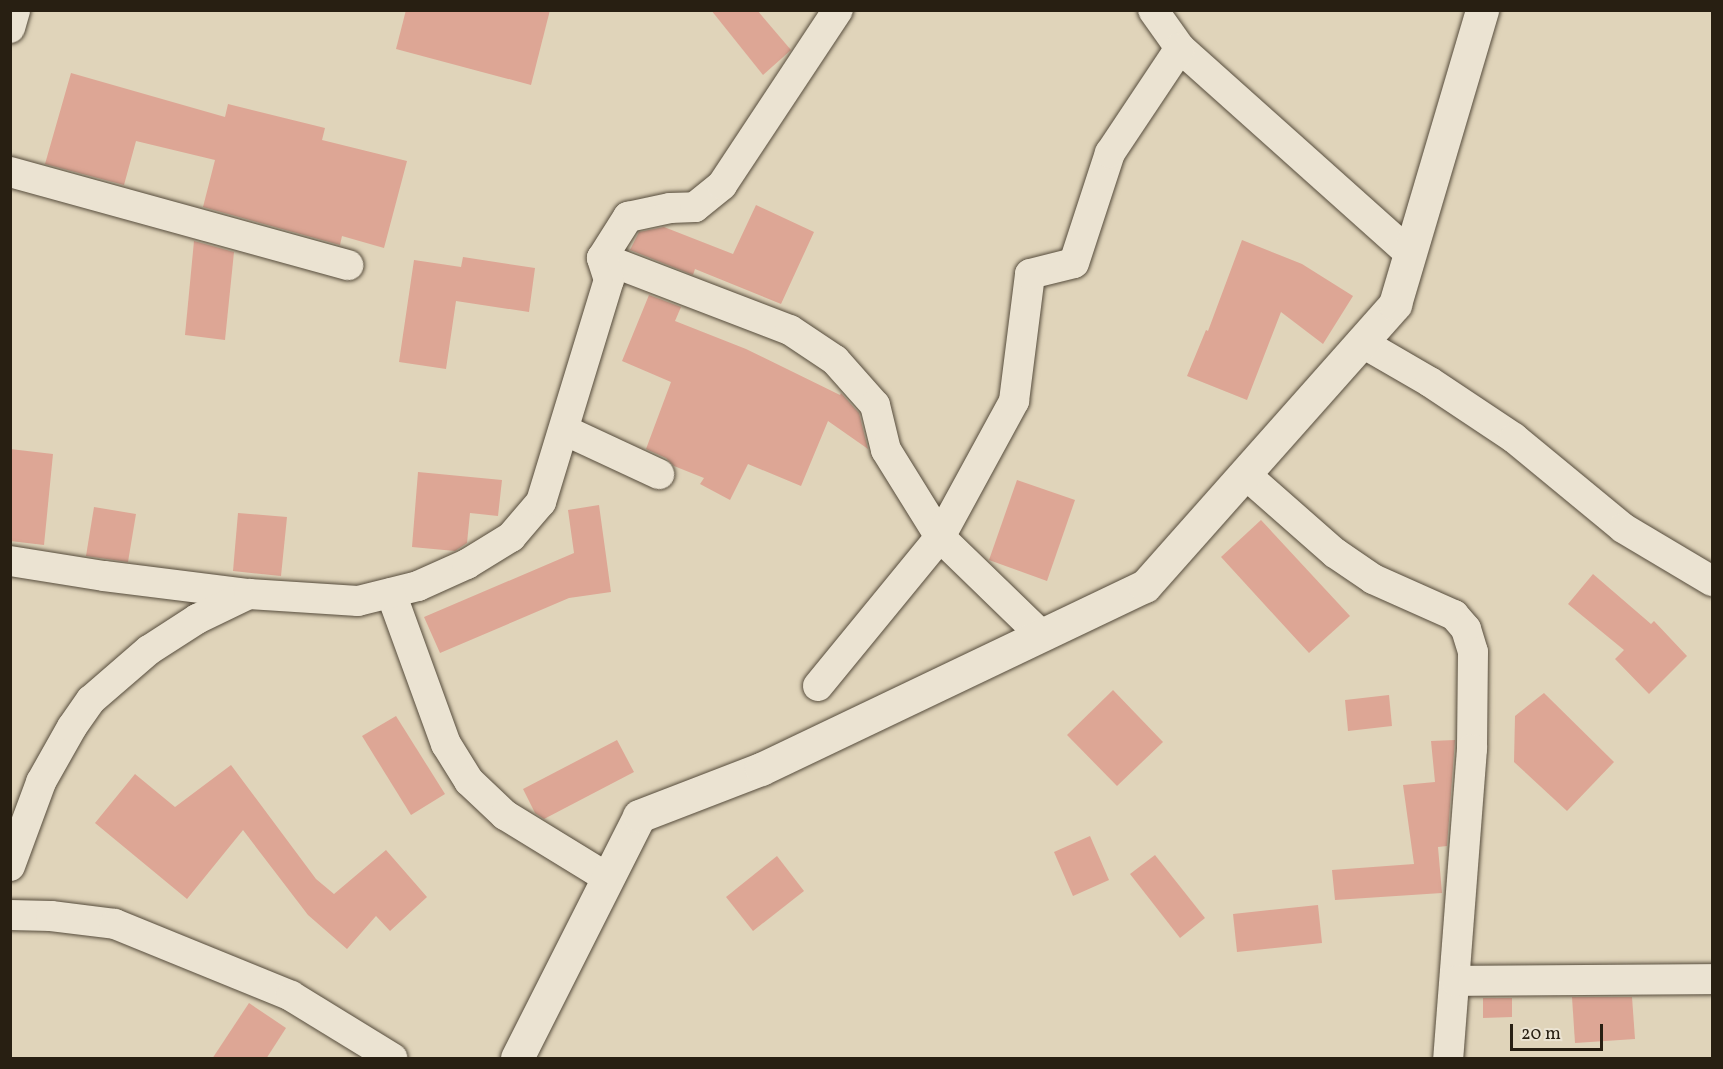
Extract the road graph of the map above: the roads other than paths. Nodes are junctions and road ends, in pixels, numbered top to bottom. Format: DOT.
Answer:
graph roads {
  1 [pos="15,10"];
  2 [pos="838,10"];
  3 [pos="1153,10"];
  4 [pos="1482,10"];
  5 [pos="10,28"];
  6 [pos="1180,48"];
  7 [pos="10,172"];
  8 [pos="1410,254"];
  9 [pos="602,258"];
  10 [pos="348,265"];
  11 [pos="1361,342"];
  12 [pos="564,429"];
  13 [pos="659,474"];
  14 [pos="1245,474"];
  15 [pos="940,537"];
  16 [pos="10,561"];
  17 [pos="1713,581"];
  18 [pos="391,593"];
  19 [pos="249,594"];
  20 [pos="1041,635"];
  21 [pos="818,686"];
  22 [pos="10,866"];
  23 [pos="608,878"];
  24 [pos="10,915"];
  25 [pos="1713,979"];
  26 [pos="1456,981"];
  27 [pos="392,1059"];
  28 [pos="516,1059"];
  29 [pos="1448,1059"];
  1 -- 5 [label="street"];
  2 -- 9 [label="street"];
  3 -- 6 [label="street"];
  4 -- 8 [label="street"];
  6 -- 8 [label="street"];
  6 -- 15 [label="street"];
  7 -- 10 [label="street"];
  8 -- 11 [label="street"];
  9 -- 12 [label="street"];
  9 -- 15 [label="street"];
  11 -- 14 [label="street"];
  11 -- 17 [label="street"];
  12 -- 13 [label="street"];
  12 -- 18 [label="street"];
  14 -- 20 [label="street"];
  14 -- 26 [label="street"];
  15 -- 20 [label="street"];
  15 -- 21 [label="street"];
  16 -- 19 [label="street"];
  18 -- 19 [label="street"];
  18 -- 23 [label="street"];
  19 -- 22 [label="street"];
  20 -- 23 [label="street"];
  23 -- 28 [label="street"];
  24 -- 27 [label="street"];
  25 -- 26 [label="street"];
  26 -- 29 [label="street"];
}
